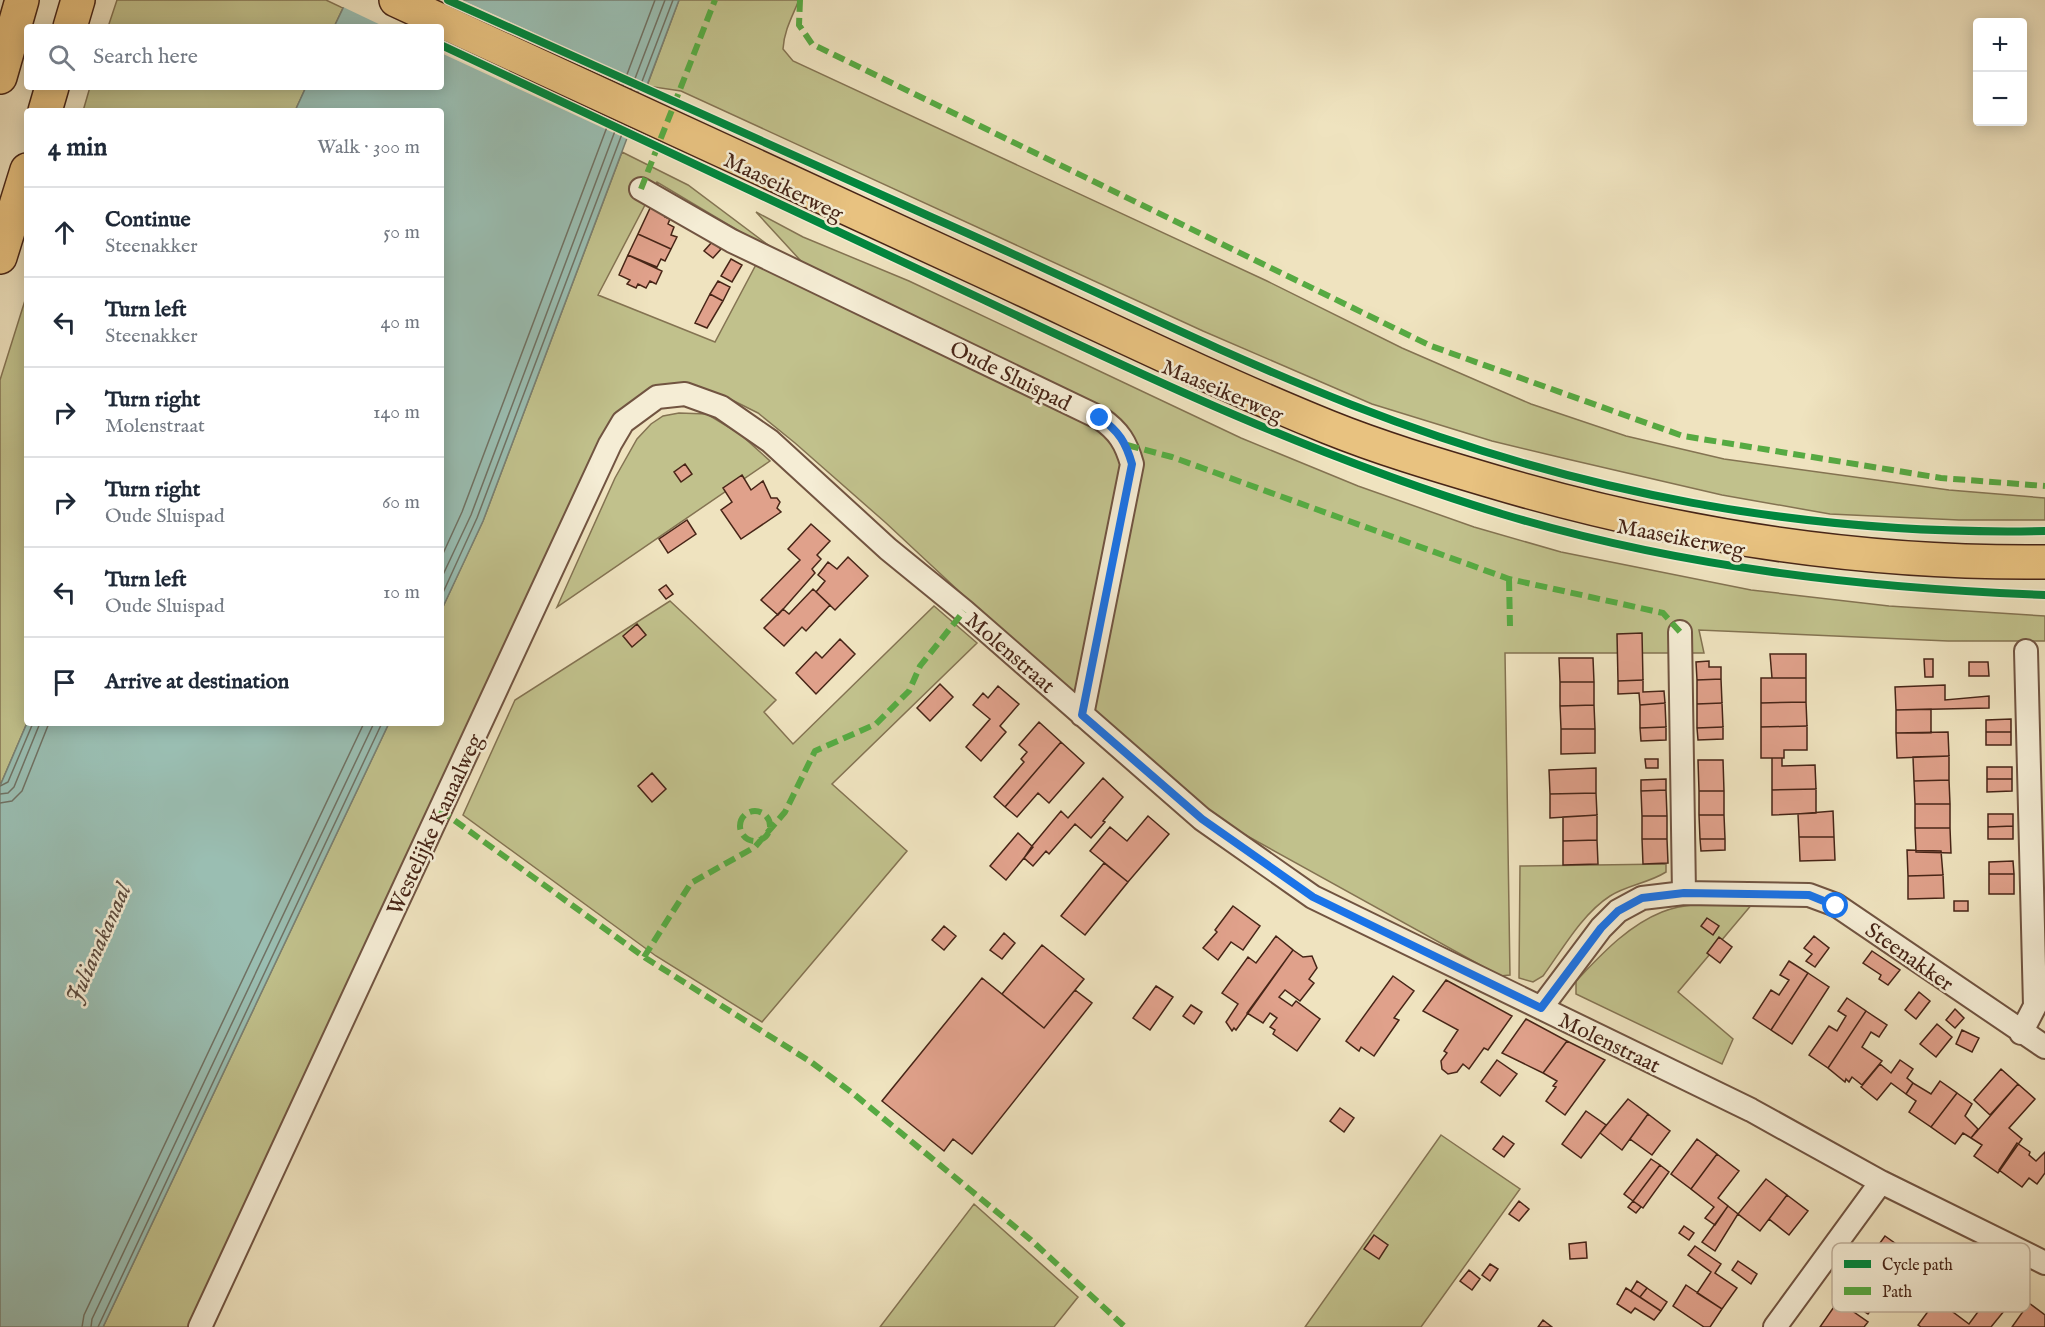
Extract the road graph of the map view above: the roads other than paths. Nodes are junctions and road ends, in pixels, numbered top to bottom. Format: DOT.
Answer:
graph roads {
  1 [pos="22,0"];
  2 [pos="78,0"];
  3 [pos="396,0"];
  4 [pos="71,24"];
  5 [pos="0,77"];
  6 [pos="51,90"];
  7 [pos="46,108"];
  8 [pos="24,181"];
  9 [pos="641,189"];
  10 [pos="0,257"];
  11 [pos="721,407"];
  12 [pos="2045,562"];
  13 [pos="1680,632"];
  14 [pos="2026,651"];
  15 [pos="1082,715"];
  16 [pos="1684,893"];
  17 [pos="1541,1008"];
  18 [pos="2021,1033"];
  19 [pos="2045,1047"];
  20 [pos="1881,1182"];
  21 [pos="1836,1243"];
  22 [pos="2005,1243"];
  23 [pos="1832,1249"];
  24 [pos="2030,1256"];
  25 [pos="2045,1263"];
  26 [pos="200,1327"];
  27 [pos="1775,1327"];
  1 -- 5 [label="main road"];
  2 -- 4 [label="main road"];
  3 -- 12 [label="main road, Maaseikerweg"];
  6 -- 7 [label="main road"];
  8 -- 10 [label="main road"];
  9 -- 15 [label="street, Oude Sluispad"];
  11 -- 15 [label="street, Molenstraat"];
  11 -- 26 [label="street, Westelijke Kanaalweg"];
  13 -- 16 [label="street"];
  14 -- 18 [label="street"];
  15 -- 17 [label="street, Molenstraat"];
  16 -- 17 [label="street, Steenakker"];
  16 -- 18 [label="street, Steenakker"];
  17 -- 20 [label="street, Molenstraat"];
  18 -- 19 [label="street, Steenakker"];
  20 -- 21 [label="street"];
  20 -- 22 [label="street, Molenstraat"];
  23 -- 27 [label="street"];
  24 -- 25 [label="street, Molenstraat"];
}
